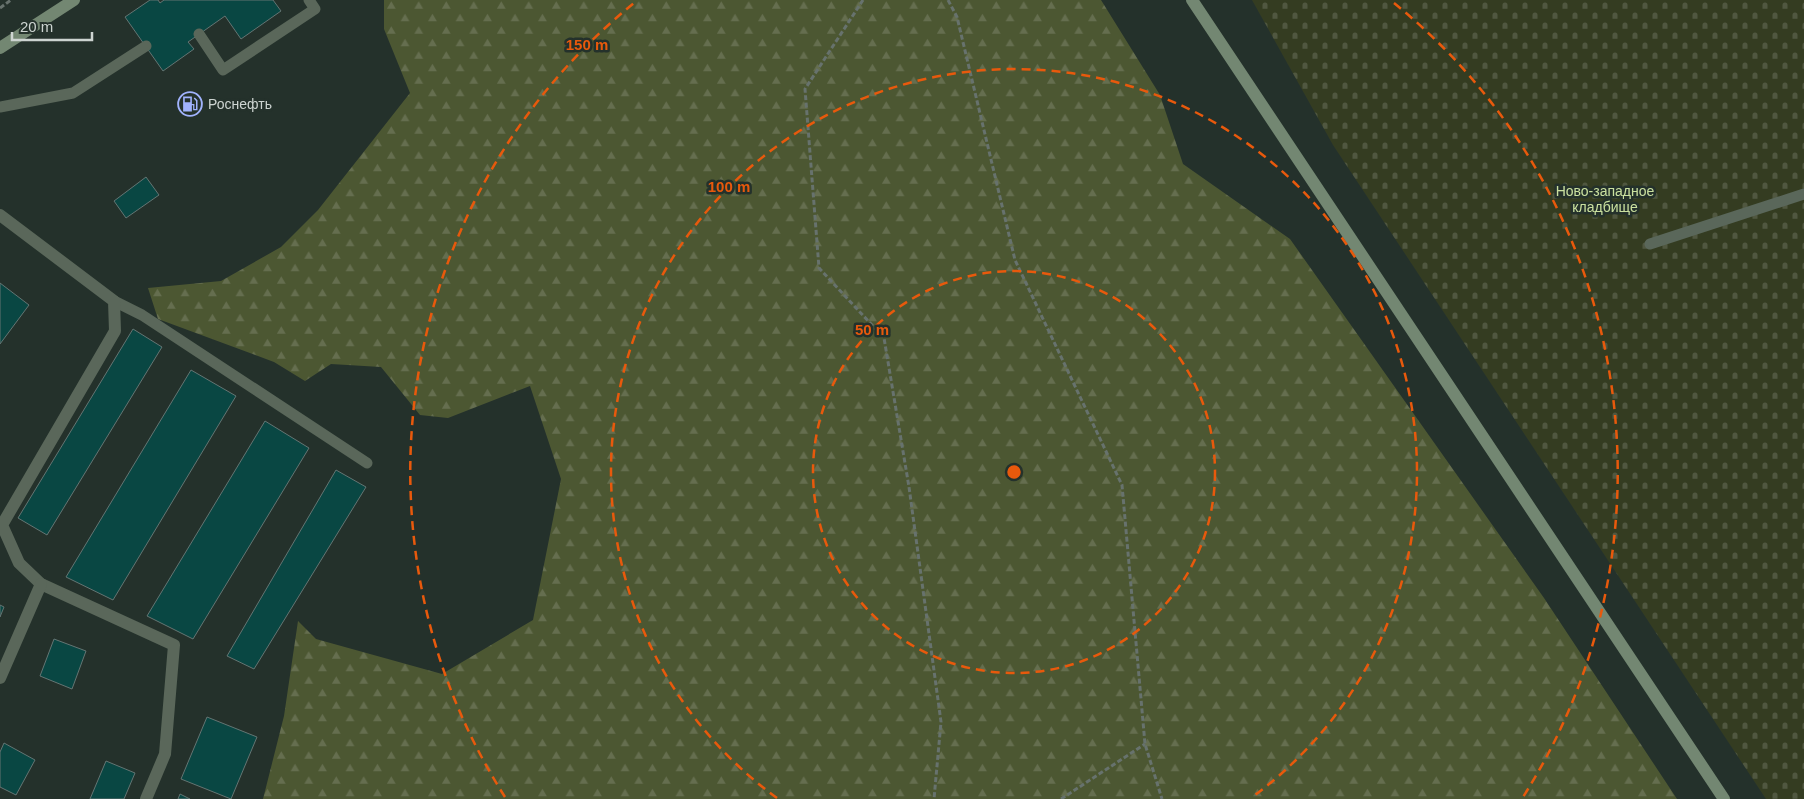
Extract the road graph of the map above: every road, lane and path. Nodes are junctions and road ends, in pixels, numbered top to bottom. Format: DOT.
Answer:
graph roads {
  1 [pos="11,0"];
  2 [pos="74,0"];
  3 [pos="309,0"];
  4 [pos="863,0"];
  5 [pos="948,0"];
  6 [pos="1192,0"];
  7 [pos="0,8"];
  8 [pos="199,34"];
  9 [pos="146,46"];
  10 [pos="0,48"];
  11 [pos="0,107"];
  12 [pos="1804,194"];
  13 [pos="0,215"];
  14 [pos="1650,244"];
  15 [pos="114,300"];
  16 [pos="367,463"];
  17 [pos="41,584"];
  18 [pos="0,678"];
  19 [pos="1145,744"];
  20 [pos="146,799"];
  21 [pos="934,799"];
  22 [pos="1061,799"];
  23 [pos="1162,799"];
  24 [pos="1724,799"];
  1 -- 7 [label="path"];
  2 -- 10 [label="street"];
  3 -- 8 [label="lane"];
  4 -- 21 [label="path"];
  5 -- 19 [label="path"];
  6 -- 24 [label="street"];
  9 -- 11 [label="lane"];
  12 -- 14 [label="lane"];
  13 -- 15 [label="street"];
  15 -- 16 [label="lane"];
  15 -- 17 [label="street"];
  17 -- 18 [label="street"];
  17 -- 20 [label="street"];
  19 -- 22 [label="path"];
  19 -- 23 [label="path"];
}
